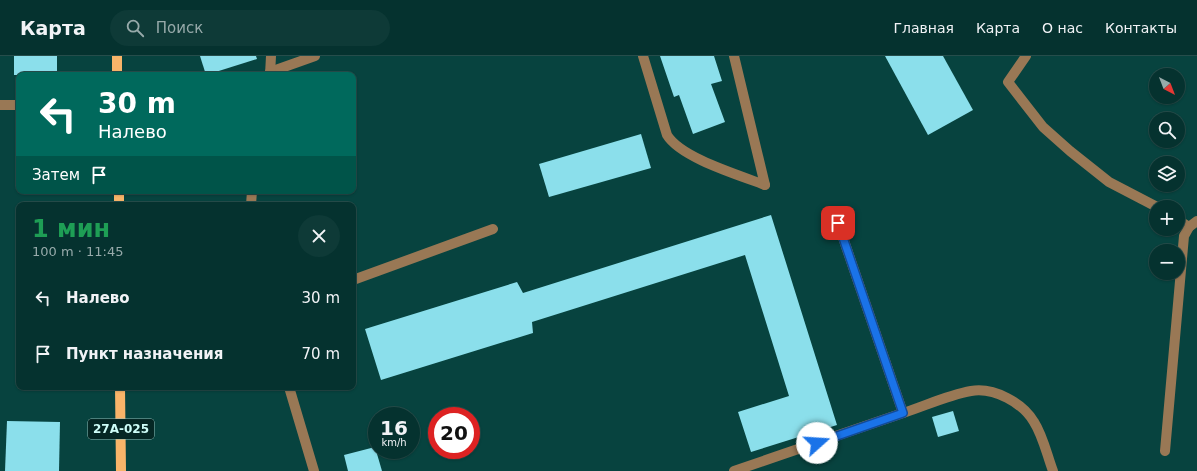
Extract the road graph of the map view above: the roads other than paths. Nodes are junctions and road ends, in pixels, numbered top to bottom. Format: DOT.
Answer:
graph roads {
  1 [pos="117,56"];
  2 [pos="271,56"];
  3 [pos="315,56"];
  4 [pos="643,56"];
  5 [pos="734,56"];
  6 [pos="1026,56"];
  7 [pos="117,72"];
  8 [pos="270,72"];
  9 [pos="275,72"];
  10 [pos="0,105"];
  11 [pos="16,106"];
  12 [pos="1149,203"];
  13 [pos="838,223"];
  14 [pos="1193,224"];
  15 [pos="493,229"];
  16 [pos="356,279"];
  17 [pos="120,390"];
  18 [pos="290,390"];
  19 [pos="903,413"];
  20 [pos="1165,451"];
  21 [pos="121,471"];
  22 [pos="314,471"];
  23 [pos="734,471"];
  24 [pos="1053,471"];
  1 -- 7 [label="main road"];
  2 -- 8 [label="lane"];
  3 -- 9 [label="lane"];
  4 -- 5 [label="lane"];
  6 -- 12 [label="lane"];
  10 -- 11 [label="lane"];
  13 -- 19 [label="lane"];
  14 -- 20 [label="lane"];
  15 -- 16 [label="lane"];
  17 -- 21 [label="main road, 27А-025"];
  18 -- 22 [label="lane"];
  19 -- 23 [label="lane"];
  19 -- 24 [label="lane"];
}
